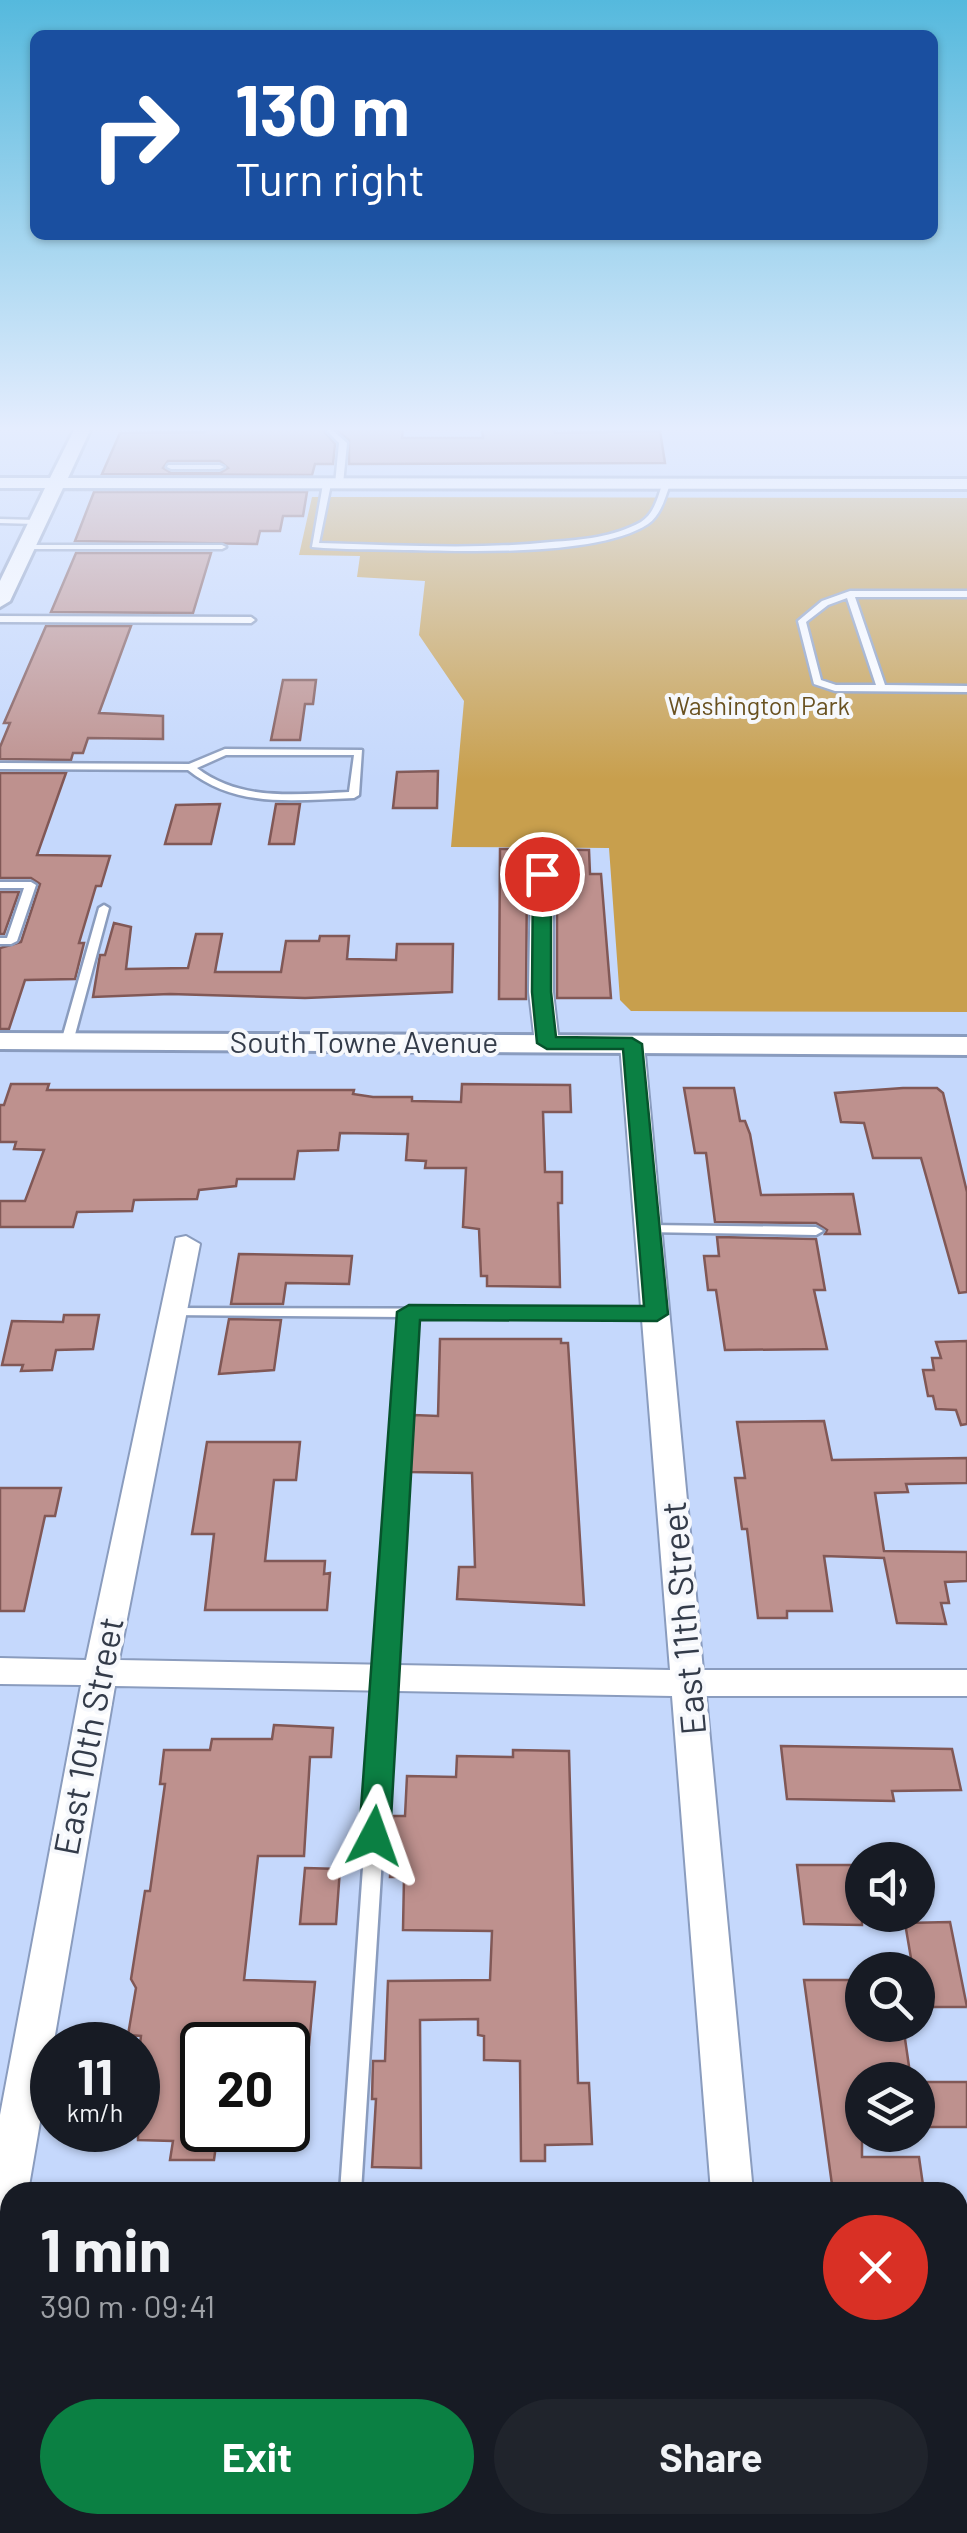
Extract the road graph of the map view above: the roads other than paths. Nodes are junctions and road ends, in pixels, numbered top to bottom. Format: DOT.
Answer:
graph roads {
  1 [pos="26,544"];
  2 [pos="316,544"];
  3 [pos="555,544"];
  4 [pos="25,547"];
  5 [pos="222,547"];
  6 [pos="7,573"];
  7 [pos="850,594"];
  8 [pos="967,594"];
  9 [pos="0,601"];
  10 [pos="0,619"];
  11 [pos="251,620"];
  12 [pos="881,688"];
  13 [pos="967,689"];
  14 [pos="0,766"];
  15 [pos="190,767"];
  16 [pos="542,874"];
  17 [pos="0,885"];
  18 [pos="104,908"];
  19 [pos="0,941"];
  20 [pos="0,1041"];
  21 [pos="66,1042"];
  22 [pos="547,1043"];
  23 [pos="632,1044"];
  24 [pos="967,1046"];
  25 [pos="649,1229"];
  26 [pos="816,1232"];
  27 [pos="186,1244"];
  28 [pos="173,1312"];
  29 [pos="409,1312"];
  30 [pos="657,1314"];
  31 [pos="0,1671"];
  32 [pos="100,1672"];
  33 [pos="385,1678"];
  34 [pos="967,1683"];
  35 [pos="690,1684"];
  36 [pos="8,2182"];
  37 [pos="351,2182"];
  38 [pos="731,2182"];
  1 -- 4 [label="street"];
  2 -- 3 [label="lane"];
  4 -- 5 [label="lane"];
  4 -- 6 [label="street"];
  6 -- 9 [label="street"];
  7 -- 8 [label="lane"];
  7 -- 12 [label="lane"];
  7 -- 12 [label="lane"];
  10 -- 11 [label="lane"];
  12 -- 13 [label="lane"];
  14 -- 15 [label="lane"];
  15 -- 15 [label="lane"];
  16 -- 22 [label="street"];
  17 -- 19 [label="lane"];
  18 -- 21 [label="lane"];
  20 -- 21 [label="street, South Towne Avenue"];
  21 -- 22 [label="street, South Towne Avenue"];
  22 -- 23 [label="street, South Towne Avenue"];
  23 -- 24 [label="street, South Towne Avenue"];
  23 -- 25 [label="street, East 11th Street"];
  25 -- 26 [label="lane"];
  25 -- 30 [label="street, East 11th Street"];
  27 -- 28 [label="street, East 10th Street"];
  28 -- 29 [label="lane"];
  28 -- 32 [label="street, East 10th Street"];
  29 -- 30 [label="lane"];
  29 -- 33 [label="lane"];
  30 -- 35 [label="street, East 11th Street"];
  31 -- 32 [label="street"];
  32 -- 33 [label="street"];
  32 -- 36 [label="street, East 10th Street"];
  33 -- 35 [label="street"];
  33 -- 37 [label="lane"];
  34 -- 35 [label="street"];
  35 -- 38 [label="street, East 11th Street"];
}
